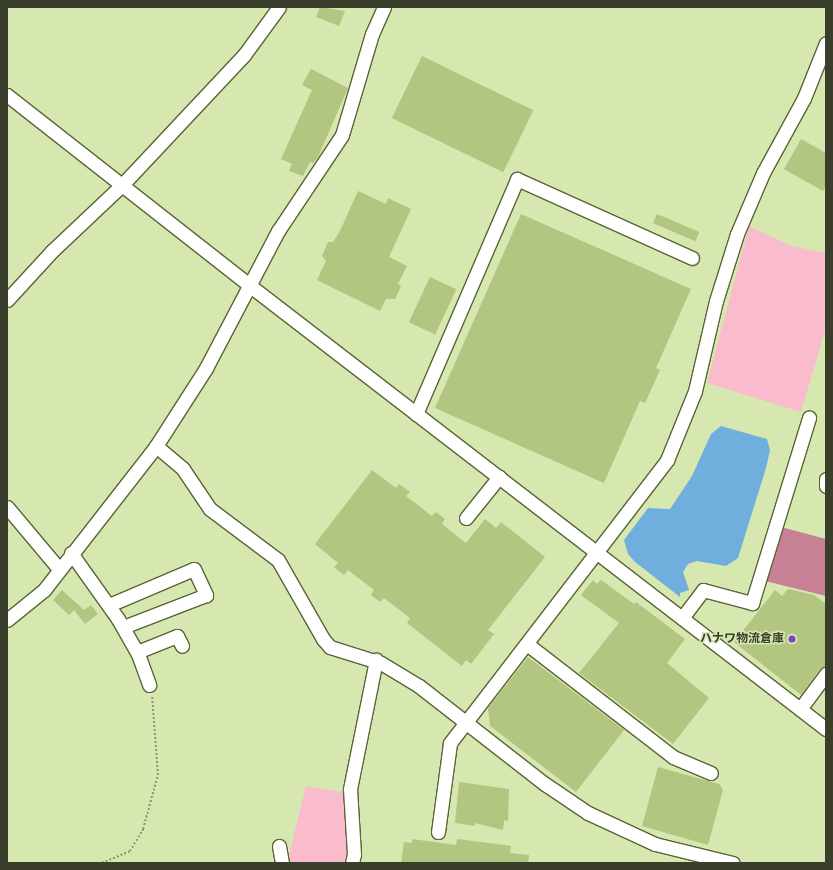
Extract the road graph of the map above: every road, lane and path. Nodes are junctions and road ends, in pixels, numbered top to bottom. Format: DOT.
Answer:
graph roads {
  1 [pos="279,7"];
  2 [pos="384,7"];
  3 [pos="826,43"];
  4 [pos="7,95"];
  5 [pos="122,186"];
  6 [pos="692,258"];
  7 [pos="249,285"];
  8 [pos="7,300"];
  9 [pos="416,414"];
  10 [pos="809,418"];
  11 [pos="156,446"];
  12 [pos="499,478"];
  13 [pos="826,479"];
  14 [pos="826,486"];
  15 [pos="7,507"];
  16 [pos="466,518"];
  17 [pos="71,553"];
  18 [pos="597,553"];
  19 [pos="59,568"];
  20 [pos="109,605"];
  21 [pos="682,618"];
  22 [pos="7,620"];
  23 [pos="123,627"];
  24 [pos="527,644"];
  25 [pos="182,646"];
  26 [pos="137,652"];
  27 [pos="376,660"];
  28 [pos="826,674"];
  29 [pos="149,685"];
  30 [pos="800,709"];
  31 [pos="467,721"];
  32 [pos="826,729"];
  33 [pos="711,773"];
  34 [pos="438,832"];
  35 [pos="279,846"];
  36 [pos="102,863"];
  37 [pos="282,863"];
  38 [pos="352,863"];
  39 [pos="733,863"];
  1 -- 5 [label="street"];
  2 -- 7 [label="street"];
  3 -- 18 [label="street"];
  4 -- 5 [label="street"];
  5 -- 7 [label="street"];
  5 -- 8 [label="street"];
  6 -- 9 [label="street"];
  7 -- 9 [label="street"];
  7 -- 11 [label="street"];
  9 -- 12 [label="street"];
  10 -- 21 [label="street"];
  11 -- 17 [label="street"];
  11 -- 27 [label="street"];
  12 -- 16 [label="street"];
  12 -- 18 [label="street"];
  13 -- 14 [label="street"];
  15 -- 19 [label="street"];
  17 -- 19 [label="street"];
  17 -- 20 [label="street"];
  18 -- 21 [label="street"];
  18 -- 24 [label="street"];
  19 -- 22 [label="street"];
  20 -- 23 [label="street"];
  20 -- 23 [label="street"];
  21 -- 30 [label="street"];
  23 -- 26 [label="street"];
  24 -- 31 [label="street"];
  24 -- 33 [label="street"];
  25 -- 26 [label="street"];
  26 -- 29 [label="street"];
  27 -- 31 [label="street"];
  27 -- 38 [label="street"];
  28 -- 30 [label="street"];
  29 -- 36 [label="path"];
  30 -- 32 [label="street"];
  31 -- 34 [label="street"];
  31 -- 39 [label="street"];
  35 -- 37 [label="street"];
}
